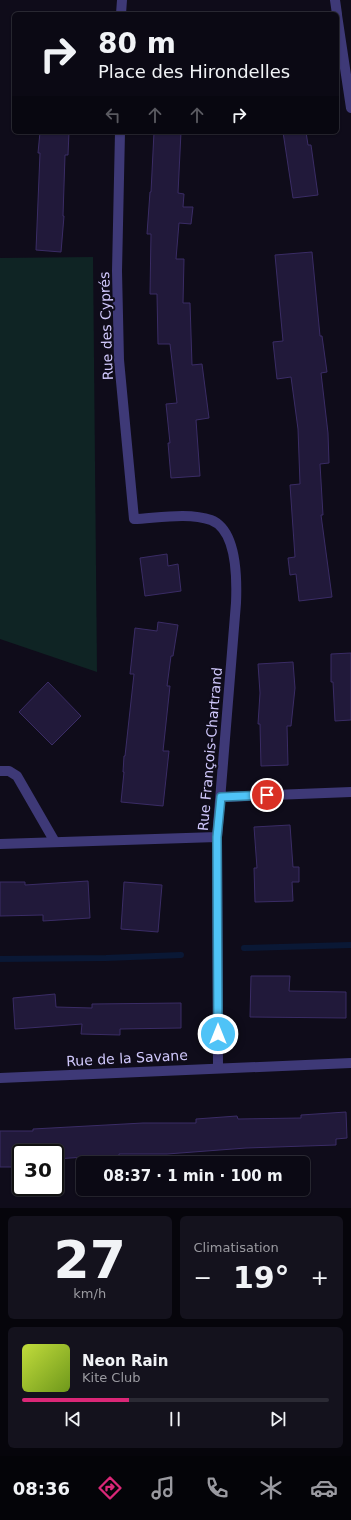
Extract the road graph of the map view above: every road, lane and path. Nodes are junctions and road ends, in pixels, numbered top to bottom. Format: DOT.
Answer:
graph roads {
  1 [pos="122,0"];
  2 [pos="335,0"];
  3 [pos="122,12"];
  4 [pos="337,12"];
  5 [pos="339,27"];
  6 [pos="351,108"];
  7 [pos="120,134"];
  8 [pos="134,519"];
  9 [pos="0,771"];
  10 [pos="351,792"];
  11 [pos="221,797"];
  12 [pos="217,837"];
  13 [pos="55,842"];
  14 [pos="0,844"];
  15 [pos="351,1062"];
  16 [pos="218,1067"];
  17 [pos="0,1078"];
  1 -- 3 [label="street"];
  2 -- 4 [label="street"];
  5 -- 6 [label="street"];
  7 -- 8 [label="street, Rue des Cyprés"];
  8 -- 11 [label="street, Rue François-Chartrand"];
  9 -- 13 [label="street"];
  10 -- 11 [label="street"];
  11 -- 12 [label="street, Rue François-Chartrand"];
  12 -- 13 [label="street"];
  12 -- 16 [label="street, Rue François-Chartrand"];
  13 -- 14 [label="street"];
  15 -- 16 [label="street, Rue de la Savane"];
  16 -- 17 [label="street, Rue de la Savane"];
}
